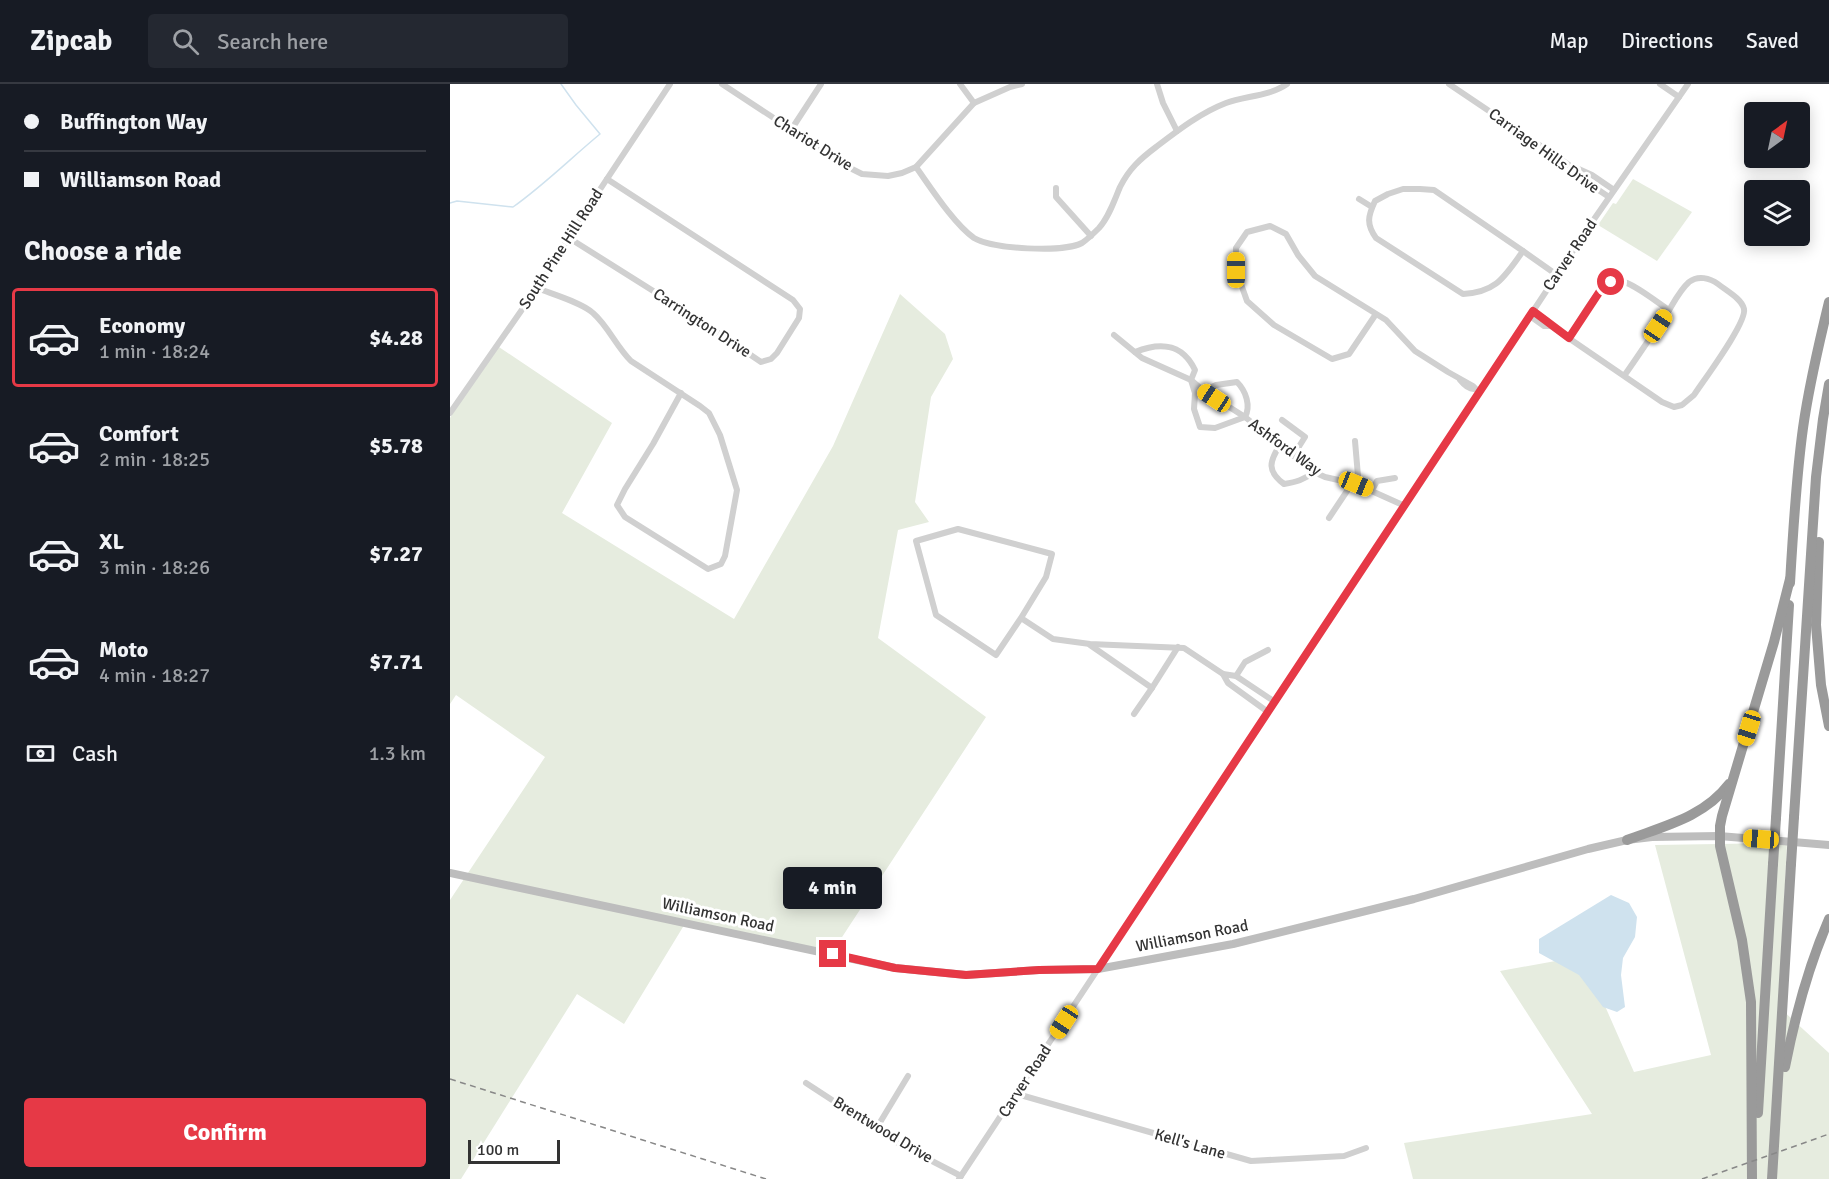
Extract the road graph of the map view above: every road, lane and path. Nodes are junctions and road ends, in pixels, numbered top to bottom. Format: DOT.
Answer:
graph roads {
  1 [pos="670,84"];
  2 [pos="722,84"];
  3 [pos="822,84"];
  4 [pos="960,84"];
  5 [pos="1022,84"];
  6 [pos="1157,84"];
  7 [pos="1287,84"];
  8 [pos="1449,84"];
  9 [pos="1660,84"];
  10 [pos="1688,84"];
  11 [pos="1679,96"];
  12 [pos="974,104"];
  13 [pos="791,130"];
  14 [pos="1177,131"];
  15 [pos="1569,165"];
  16 [pos="916,167"];
  17 [pos="607,179"];
  18 [pos="1056,188"];
  19 [pos="1614,190"];
  20 [pos="1609,197"];
  21 [pos="1359,199"];
  22 [pos="1372,207"];
  23 [pos="1090,236"];
  24 [pos="569,238"];
  25 [pos="1522,251"];
  26 [pos="1557,275"];
  27 [pos="537,288"];
  28 [pos="1829,302"];
  29 [pos="1669,310"];
  30 [pos="1376,314"];
  31 [pos="1531,314"];
  32 [pos="1114,335"];
  33 [pos="1569,338"];
  34 [pos="1136,352"];
  35 [pos="1624,376"];
  36 [pos="1191,380"];
  37 [pos="1829,384"];
  38 [pos="1204,391"];
  39 [pos="1477,391"];
  40 [pos="681,393"];
  41 [pos="450,413"];
  42 [pos="1245,417"];
  43 [pos="1282,420"];
  44 [pos="1355,441"];
  45 [pos="1280,445"];
  46 [pos="1293,456"];
  47 [pos="1314,472"];
  48 [pos="1816,477"];
  49 [pos="1395,478"];
  50 [pos="1356,484"];
  51 [pos="1372,490"];
  52 [pos="1405,506"];
  53 [pos="1329,518"];
  54 [pos="1790,579"];
  55 [pos="1021,618"];
  56 [pos="1090,644"];
  57 [pos="1178,647"];
  58 [pos="1268,650"];
  59 [pos="1223,674"];
  60 [pos="1236,676"];
  61 [pos="1152,688"];
  62 [pos="1275,702"];
  63 [pos="1268,712"];
  64 [pos="1134,714"];
  65 [pos="1829,726"];
  66 [pos="1733,779"];
  67 [pos="1719,836"];
  68 [pos="1627,840"];
  69 [pos="1829,845"];
  70 [pos="450,873"];
  71 [pos="1829,919"];
  72 [pos="1098,969"];
  73 [pos="908,1076"];
  74 [pos="806,1083"];
  75 [pos="1017,1094"];
  76 [pos="1776,1108"];
  77 [pos="876,1129"];
  78 [pos="1366,1148"];
  79 [pos="960,1178"];
  80 [pos="1753,1179"];
  81 [pos="1772,1179"];
  1 -- 17 [label="street, South Pine Hill Road"];
  2 -- 13 [label="street, Chariot Drive"];
  3 -- 13 [label="street"];
  4 -- 12 [label="street"];
  5 -- 12 [label="street, Chariot Drive"];
  6 -- 14 [label="street"];
  7 -- 14 [label="street"];
  8 -- 15 [label="street, Carriage Hills Drive"];
  9 -- 11 [label="street"];
  10 -- 11 [label="street, Carver Road"];
  11 -- 19 [label="street, Carver Road"];
  12 -- 16 [label="street, Chariot Drive"];
  13 -- 16 [label="street, Chariot Drive"];
  14 -- 23 [label="street"];
  15 -- 19 [label="street"];
  15 -- 20 [label="street, Carriage Hills Drive"];
  16 -- 23 [label="street"];
  17 -- 24 [label="street, South Pine Hill Road"];
  17 -- 24 [label="street, Carrington Drive"];
  18 -- 23 [label="street"];
  19 -- 20 [label="street, Carver Road"];
  20 -- 26 [label="street, Carver Road"];
  21 -- 22 [label="street"];
  22 -- 25 [label="street"];
  22 -- 25 [label="street"];
  24 -- 27 [label="street, South Pine Hill Road"];
  25 -- 26 [label="street"];
  26 -- 31 [label="street, Carver Road"];
  27 -- 40 [label="street"];
  27 -- 41 [label="street, South Pine Hill Road"];
  28 -- 54 [label="highway"];
  29 -- 33 [label="street"];
  29 -- 35 [label="street"];
  29 -- 35 [label="street"];
  30 -- 30 [label="street"];
  30 -- 39 [label="street"];
  31 -- 33 [label="street"];
  31 -- 39 [label="street, Carver Road"];
  32 -- 34 [label="street, Ashford Way"];
  33 -- 35 [label="street"];
  34 -- 36 [label="street, Ashford Way"];
  34 -- 36 [label="street"];
  36 -- 38 [label="street, Ashford Way"];
  36 -- 42 [label="street"];
  37 -- 48 [label="highway"];
  38 -- 42 [label="street, Ashford Way"];
  38 -- 42 [label="street"];
  39 -- 52 [label="street, Carver Road"];
  40 -- 40 [label="street"];
  42 -- 45 [label="street, Ashford Way"];
  43 -- 46 [label="street"];
  44 -- 50 [label="street"];
  45 -- 46 [label="street, Ashford Way"];
  45 -- 47 [label="street"];
  46 -- 47 [label="street, Ashford Way"];
  47 -- 50 [label="street, Ashford Way"];
  48 -- 65 [label="highway"];
  48 -- 76 [label="highway, bridge"];
  49 -- 51 [label="street"];
  50 -- 51 [label="street, Ashford Way"];
  50 -- 53 [label="street"];
  51 -- 52 [label="street, Ashford Way"];
  52 -- 62 [label="street, Carver Road"];
  54 -- 66 [label="highway"];
  54 -- 80 [label="highway, bridge"];
  55 -- 55 [label="street"];
  55 -- 56 [label="street"];
  56 -- 57 [label="street"];
  56 -- 61 [label="street"];
  57 -- 59 [label="street"];
  57 -- 61 [label="street"];
  58 -- 60 [label="street"];
  59 -- 60 [label="street"];
  59 -- 63 [label="street"];
  60 -- 62 [label="street"];
  61 -- 64 [label="street"];
  62 -- 63 [label="street, Carver Road"];
  63 -- 72 [label="street, Carver Road"];
  66 -- 67 [label="highway"];
  66 -- 68 [label="highway"];
  67 -- 68 [label="main road, Williamson Road"];
  67 -- 69 [label="main road, Williamson Road"];
  67 -- 80 [label="highway"];
  68 -- 72 [label="main road, Williamson Road"];
  70 -- 72 [label="main road, Williamson Road"];
  71 -- 76 [label="highway"];
  72 -- 75 [label="street, Carver Road"];
  73 -- 77 [label="street"];
  74 -- 77 [label="street, Brentwood Drive"];
  75 -- 78 [label="street, Kell's Lane"];
  75 -- 79 [label="street, Carver Road"];
  76 -- 81 [label="highway"];
  77 -- 79 [label="street, Brentwood Drive"];
}
